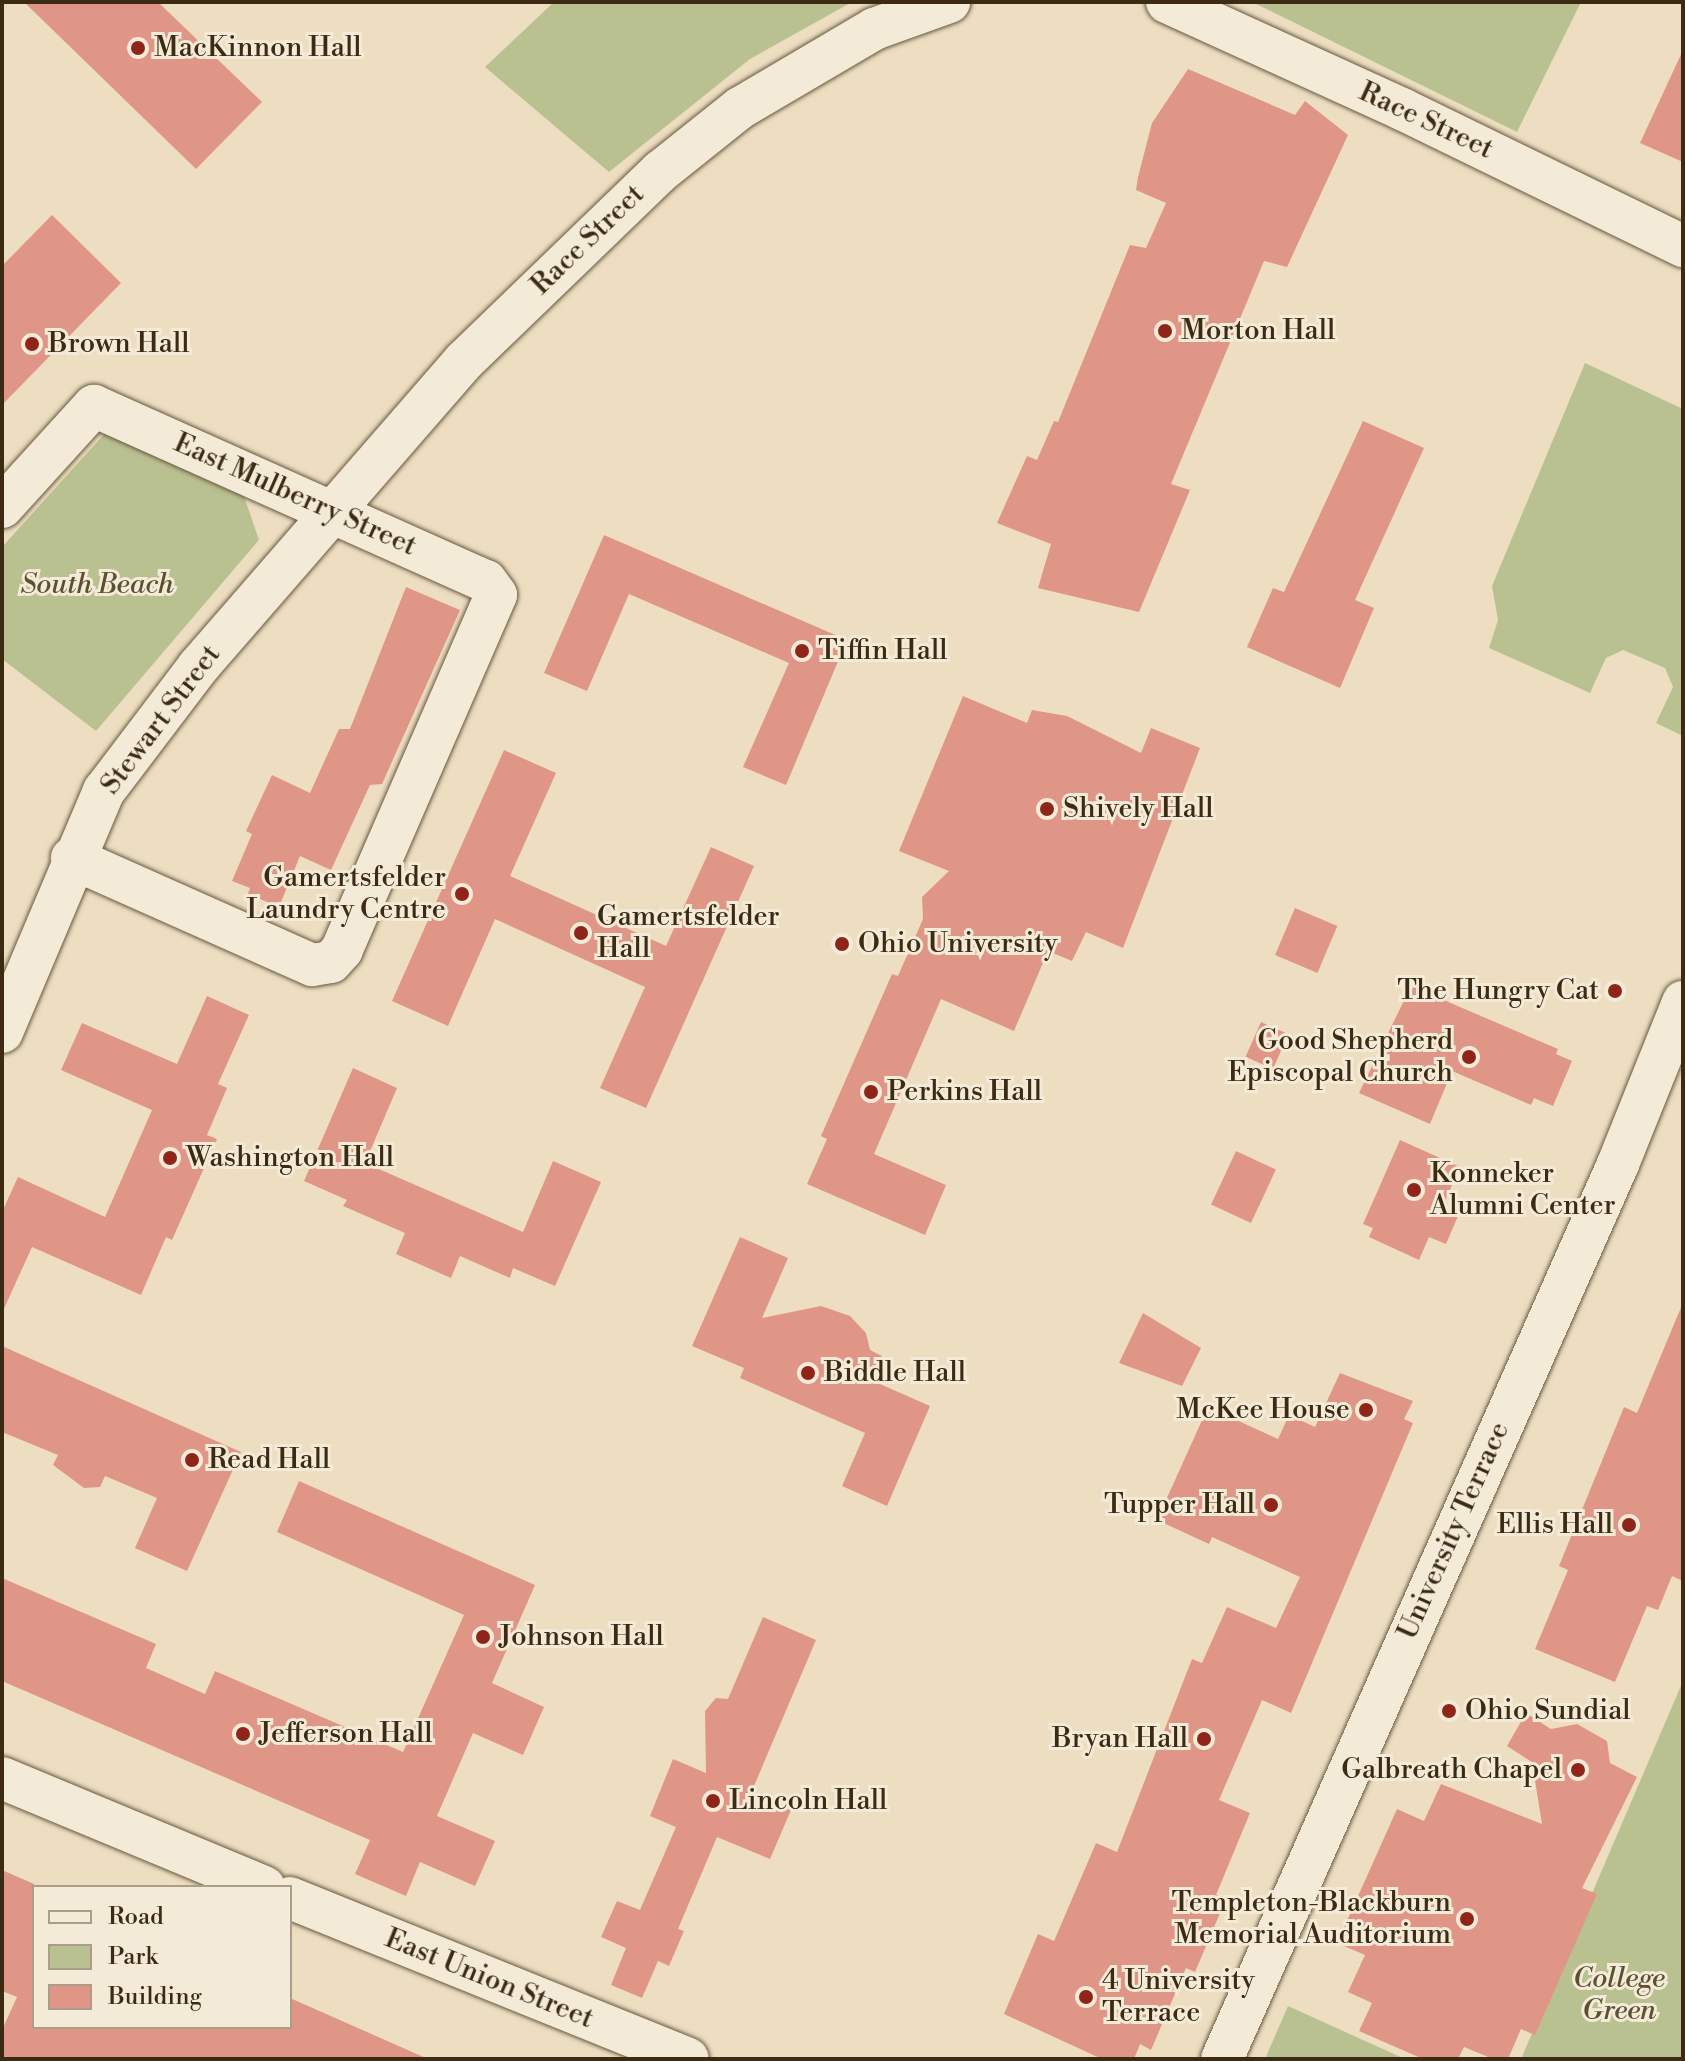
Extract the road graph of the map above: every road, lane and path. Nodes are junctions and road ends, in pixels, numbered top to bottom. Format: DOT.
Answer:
graph roads {
  1 [pos="949,2"];
  2 [pos="1167,2"];
  3 [pos="1683,246"];
  4 [pos="2,507"];
  5 [pos="331,513"];
  6 [pos="291,558"];
  7 [pos="72,858"];
  8 [pos="1683,1002"];
  9 [pos="2,1032"];
  10 [pos="1673,1062"];
  11 [pos="2,1778"];
  12 [pos="259,1885"];
  13 [pos="292,1899"];
  14 [pos="688,2059"];
  15 [pos="1222,2059"];
  1 -- 5 [label="street, Race Street"];
  2 -- 3 [label="street, Race Street"];
  4 -- 5 [label="street, East Mulberry Street"];
  5 -- 6 [label="street, Race Street"];
  5 -- 7 [label="street, East Mulberry Street"];
  6 -- 7 [label="street, Stewart Street"];
  7 -- 9 [label="street, Stewart Street"];
  8 -- 10 [label="street, University Terrace"];
  10 -- 15 [label="street, University Terrace"];
  11 -- 12 [label="street"];
  13 -- 14 [label="street, East Union Street"];
}
